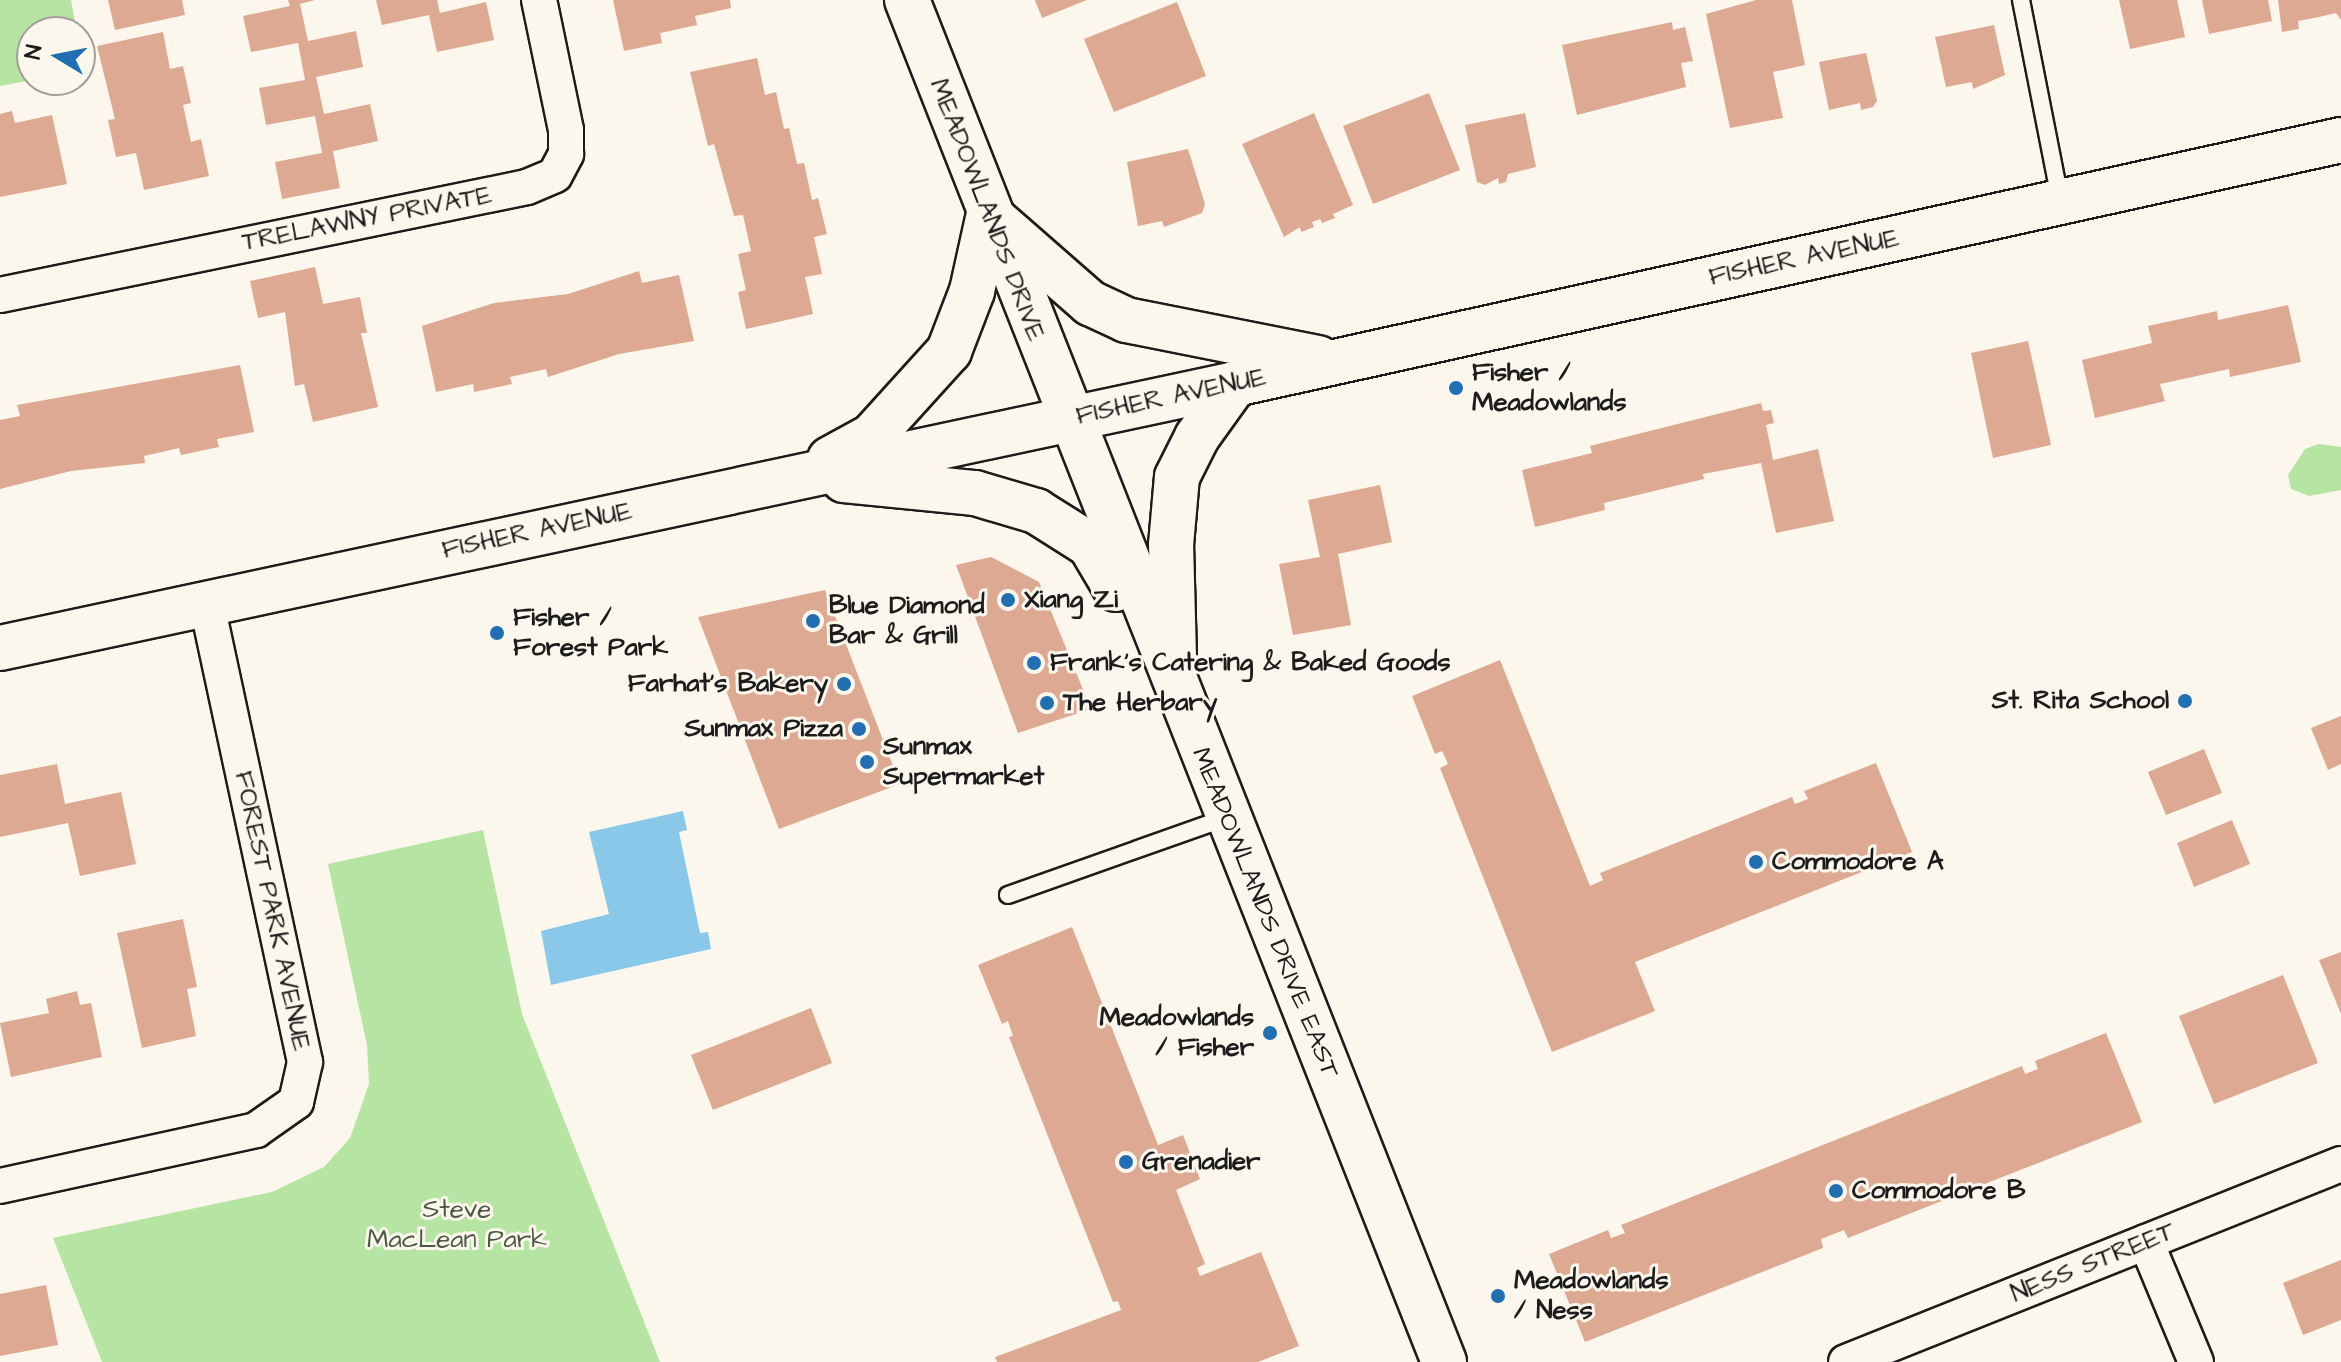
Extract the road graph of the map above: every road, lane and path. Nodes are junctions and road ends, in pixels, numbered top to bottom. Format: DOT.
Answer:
graph roads {
  1 [pos="539,0"];
  2 [pos="907,0"];
  3 [pos="2021,0"];
  4 [pos="2341,140"];
  5 [pos="2060,201"];
  6 [pos="989,214"];
  7 [pos="0,295"];
  8 [pos="1337,362"];
  9 [pos="1235,384"];
  10 [pos="1068,419"];
  11 [pos="798,475"];
  12 [pos="207,603"];
  13 [pos="0,648"];
  14 [pos="1175,687"];
  15 [pos="1228,818"];
  16 [pos="1008,895"];
  17 [pos="2341,1164"];
  18 [pos="0,1186"];
  19 [pos="2146,1242"];
  20 [pos="1444,1362"];
  21 [pos="1846,1362"];
  22 [pos="2196,1362"];
  1 -- 7 [label="street, TRELAWNY PRIVATE"];
  2 -- 6 [label="main road, MEADOWLANDS DRIVE"];
  3 -- 5 [label="lane"];
  4 -- 5 [label="main road, FISHER AVENUE"];
  5 -- 8 [label="main road, FISHER AVENUE"];
  6 -- 8 [label="main road"];
  6 -- 10 [label="main road, MEADOWLANDS DRIVE"];
  6 -- 11 [label="main road"];
  8 -- 9 [label="main road, FISHER AVENUE"];
  9 -- 10 [label="main road, FISHER AVENUE"];
  9 -- 14 [label="main road"];
  10 -- 11 [label="main road, FISHER AVENUE"];
  10 -- 14 [label="main road, MEADOWLANDS DRIVE EAST"];
  11 -- 12 [label="main road, FISHER AVENUE"];
  11 -- 14 [label="main road"];
  12 -- 13 [label="main road, FISHER AVENUE"];
  12 -- 18 [label="street, FOREST PARK AVENUE"];
  14 -- 15 [label="main road, MEADOWLANDS DRIVE EAST"];
  15 -- 16 [label="lane"];
  15 -- 20 [label="main road, MEADOWLANDS DRIVE EAST"];
  17 -- 19 [label="street, NESS STREET"];
  19 -- 21 [label="street, NESS STREET"];
  19 -- 22 [label="street"];
}
